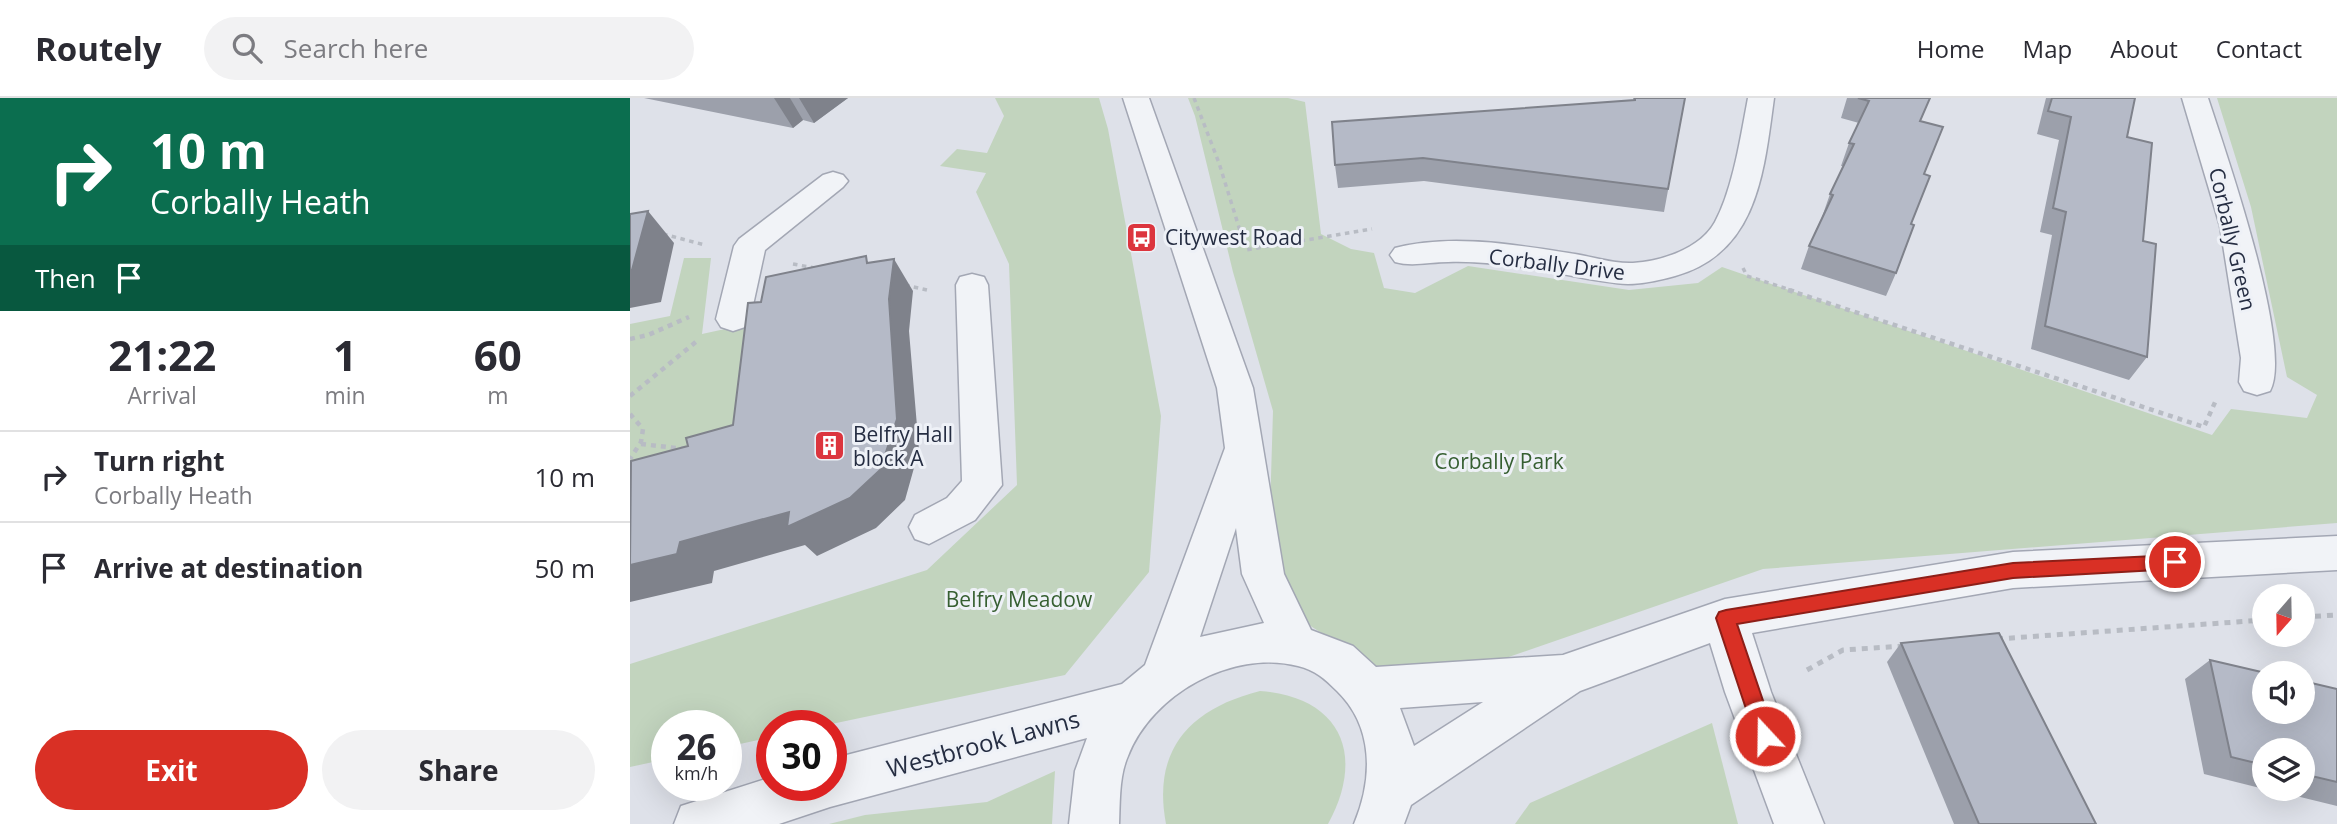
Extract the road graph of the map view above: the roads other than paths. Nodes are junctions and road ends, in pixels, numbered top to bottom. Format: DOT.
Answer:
graph roads {
  1 [pos="1136,98"];
  2 [pos="1761,98"];
  3 [pos="2195,98"];
  4 [pos="833,181"];
  5 [pos="1406,255"];
  6 [pos="972,285"];
  7 [pos="733,318"];
  8 [pos="2256,382"];
  9 [pos="1243,449"];
  10 [pos="929,527"];
  11 [pos="2337,553"];
  12 [pos="1726,618"];
  13 [pos="1295,643"];
  14 [pos="1564,676"];
  15 [pos="1149,689"];
  16 [pos="1369,689"];
  17 [pos="847,778"];
  18 [pos="773,801"];
  19 [pos="1384,807"];
  20 [pos="699,824"];
  21 [pos="1094,824"];
  22 [pos="1799,824"];
  1 -- 9 [label="street"];
  2 -- 5 [label="street, Corbally Drive"];
  3 -- 8 [label="street, Corbally Green"];
  4 -- 7 [label="street"];
  6 -- 10 [label="street"];
  9 -- 13 [label="street"];
  9 -- 15 [label="street"];
  11 -- 12 [label="street"];
  12 -- 14 [label="street"];
  12 -- 22 [label="street"];
  13 -- 15 [label="street"];
  13 -- 16 [label="street"];
  14 -- 16 [label="street"];
  14 -- 19 [label="street"];
  15 -- 17 [label="street, Westbrook Lawns"];
  15 -- 21 [label="street"];
  16 -- 19 [label="street"];
  18 -- 20 [label="street"];
}
